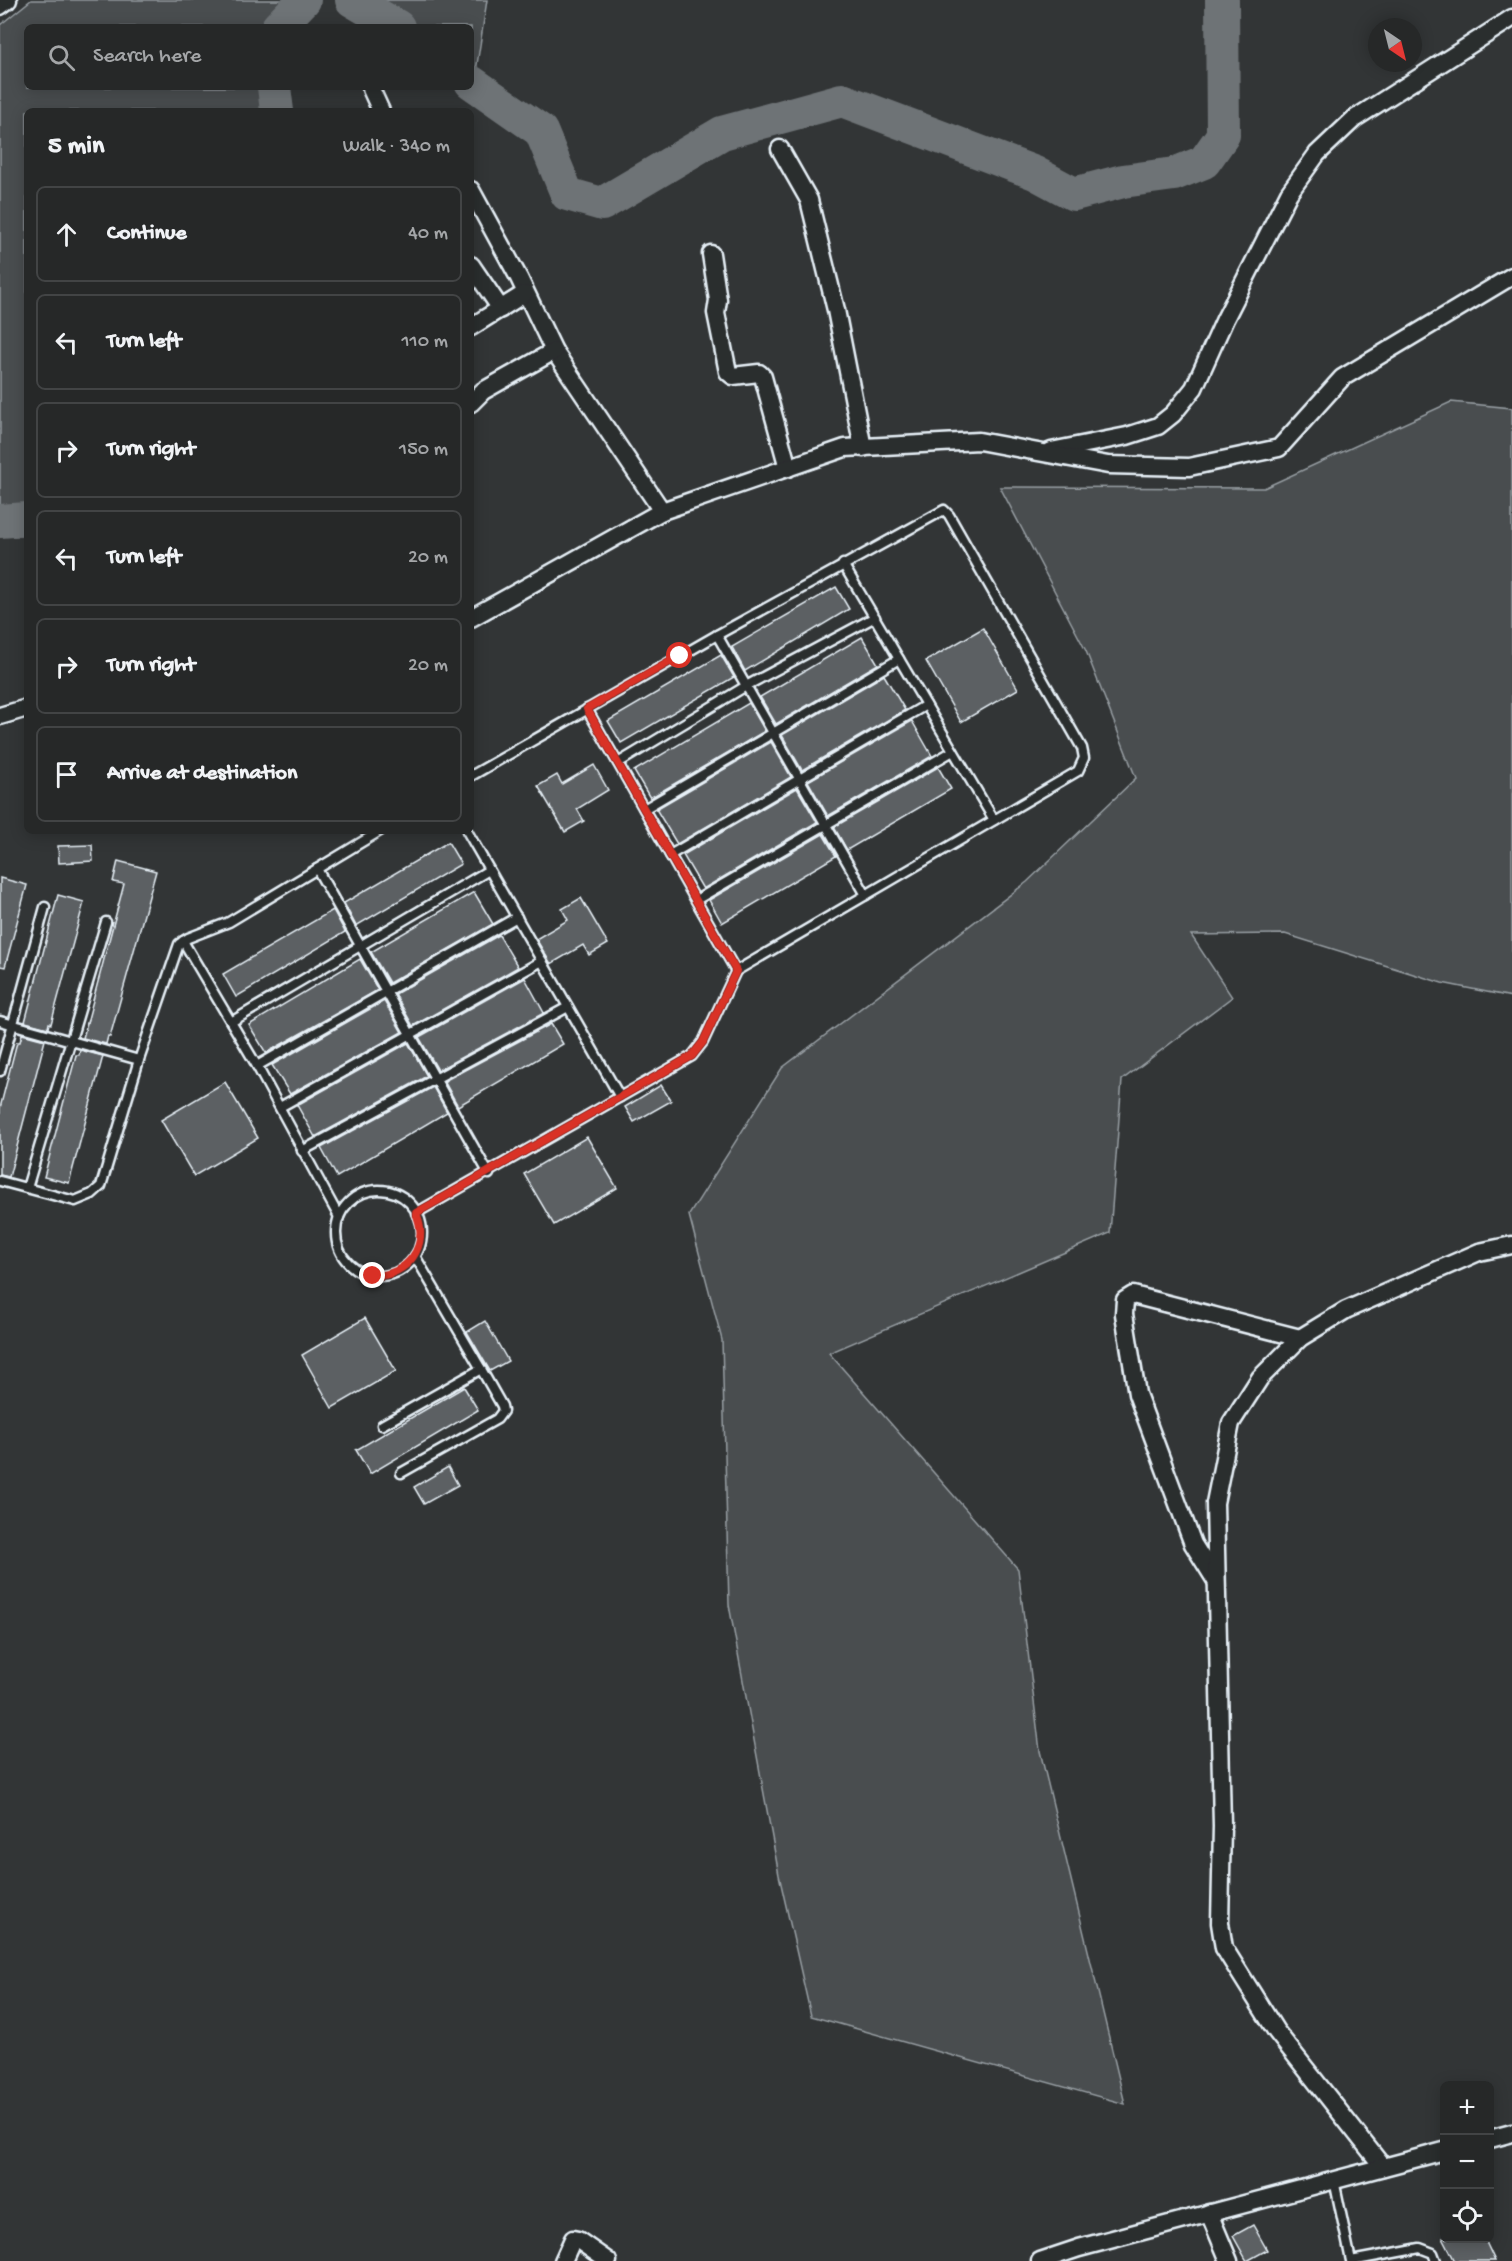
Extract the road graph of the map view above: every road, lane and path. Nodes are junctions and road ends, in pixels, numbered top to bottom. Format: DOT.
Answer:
graph roads {
  1 [pos="8,0"];
  2 [pos="0,6"];
  3 [pos="1512,18"];
  4 [pos="371,90"];
  5 [pos="380,108"];
  6 [pos="780,149"];
  7 [pos="474,196"];
  8 [pos="711,254"];
  9 [pos="474,269"];
  10 [pos="1512,276"];
  11 [pos="524,294"];
  12 [pos="501,309"];
  13 [pos="474,325"];
  14 [pos="554,351"];
  15 [pos="474,401"];
  16 [pos="863,448"];
  17 [pos="1041,453"];
  18 [pos="788,468"];
  19 [pos="662,511"];
  20 [pos="843,564"];
  21 [pos="474,616"];
  22 [pos="875,617"];
  23 [pos="717,635"];
  24 [pos="899,659"];
  25 [pos="746,686"];
  26 [pos="926,705"];
  27 [pos="24,709"];
  28 [pos="587,709"];
  29 [pos="0,716"];
  30 [pos="773,733"];
  31 [pos="953,751"];
  32 [pos="618,763"];
  33 [pos="474,774"];
  34 [pos="799,778"];
  35 [pos="644,809"];
  36 [pos="994,820"];
  37 [pos="825,823"];
  38 [pos="375,834"];
  39 [pos="469,834"];
  40 [pos="670,855"];
  41 [pos="317,869"];
  42 [pos="489,870"];
  43 [pos="866,895"];
  44 [pos="696,900"];
  45 [pos="45,907"];
  46 [pos="517,917"];
  47 [pos="106,922"];
  48 [pos="183,940"];
  49 [pos="360,945"];
  50 [pos="542,961"];
  51 [pos="736,971"];
  52 [pos="386,990"];
  53 [pos="568,1007"];
  54 [pos="0,1021"];
  55 [pos="231,1022"];
  56 [pos="14,1025"];
  57 [pos="410,1034"];
  58 [pos="70,1041"];
  59 [pos="139,1060"];
  60 [pos="257,1066"];
  61 [pos="0,1071"];
  62 [pos="436,1079"];
  63 [pos="620,1097"];
  64 [pos="280,1107"];
  65 [pos="302,1151"];
  66 [pos="489,1174"];
  67 [pos="0,1181"];
  68 [pos="27,1188"];
  69 [pos="416,1213"];
  70 [pos="339,1217"];
  71 [pos="1512,1245"];
  72 [pos="415,1256"];
  73 [pos="1300,1338"];
  74 [pos="481,1369"];
  75 [pos="382,1425"];
  76 [pos="401,1473"];
  77 [pos="1216,1581"];
  78 [pos="1512,2133"];
  79 [pos="1494,2138"];
  80 [pos="1440,2152"];
  81 [pos="1383,2167"];
  82 [pos="1334,2180"];
  83 [pos="1209,2213"];
  84 [pos="563,2261"];
  85 [pos="608,2261"];
  86 [pos="1040,2261"];
  87 [pos="1229,2261"];
  88 [pos="1436,2261"];
  1 -- 2 [label="street"];
  3 -- 17 [label="street"];
  4 -- 5 [label="street"];
  6 -- 16 [label="street"];
  7 -- 11 [label="street"];
  8 -- 18 [label="street"];
  9 -- 12 [label="street"];
  10 -- 17 [label="street"];
  11 -- 12 [label="street"];
  11 -- 14 [label="street"];
  12 -- 13 [label="street"];
  14 -- 15 [label="street"];
  14 -- 19 [label="street"];
  16 -- 17 [label="street"];
  16 -- 18 [label="street"];
  18 -- 19 [label="street"];
  19 -- 21 [label="street"];
  20 -- 22 [label="lane"];
  20 -- 23 [label="lane"];
  20 -- 36 [label="lane"];
  22 -- 24 [label="lane"];
  22 -- 25 [label="lane"];
  23 -- 25 [label="lane"];
  23 -- 28 [label="lane"];
  24 -- 26 [label="lane"];
  24 -- 30 [label="lane"];
  25 -- 30 [label="lane"];
  25 -- 32 [label="lane"];
  26 -- 31 [label="lane"];
  26 -- 34 [label="lane"];
  27 -- 29 [label="street"];
  28 -- 32 [label="lane"];
  28 -- 33 [label="lane"];
  30 -- 34 [label="lane"];
  30 -- 35 [label="lane"];
  31 -- 36 [label="lane"];
  31 -- 37 [label="lane"];
  32 -- 35 [label="lane"];
  34 -- 37 [label="lane"];
  34 -- 40 [label="lane"];
  35 -- 40 [label="lane"];
  36 -- 43 [label="lane"];
  37 -- 43 [label="lane"];
  37 -- 44 [label="lane"];
  38 -- 41 [label="lane"];
  39 -- 42 [label="lane"];
  40 -- 44 [label="lane"];
  41 -- 48 [label="lane"];
  41 -- 49 [label="lane"];
  42 -- 46 [label="lane"];
  42 -- 49 [label="lane"];
  43 -- 51 [label="lane"];
  44 -- 51 [label="lane"];
  45 -- 56 [label="lane"];
  46 -- 50 [label="lane"];
  46 -- 52 [label="lane"];
  47 -- 58 [label="lane"];
  48 -- 55 [label="lane"];
  48 -- 59 [label="lane"];
  49 -- 52 [label="lane"];
  49 -- 55 [label="lane"];
  50 -- 53 [label="lane"];
  50 -- 57 [label="lane"];
  51 -- 63 [label="lane"];
  52 -- 57 [label="lane"];
  52 -- 60 [label="lane"];
  53 -- 62 [label="lane"];
  53 -- 63 [label="lane"];
  54 -- 56 [label="lane"];
  55 -- 60 [label="lane"];
  56 -- 58 [label="lane"];
  56 -- 61 [label="lane"];
  57 -- 62 [label="lane"];
  57 -- 64 [label="lane"];
  58 -- 59 [label="lane"];
  58 -- 68 [label="lane"];
  59 -- 68 [label="lane"];
  60 -- 64 [label="lane"];
  62 -- 65 [label="lane"];
  62 -- 66 [label="lane"];
  63 -- 66 [label="lane"];
  64 -- 65 [label="lane"];
  65 -- 70 [label="lane"];
  66 -- 69 [label="lane"];
  67 -- 68 [label="lane"];
  69 -- 70 [label="lane"];
  69 -- 72 [label="lane"];
  70 -- 72 [label="lane"];
  71 -- 73 [label="street"];
  72 -- 74 [label="lane"];
  73 -- 77 [label="street"];
  73 -- 77 [label="street"];
  74 -- 75 [label="lane"];
  74 -- 76 [label="lane"];
  77 -- 81 [label="street"];
  78 -- 79 [label="street"];
  80 -- 81 [label="street"];
  81 -- 82 [label="street"];
  82 -- 83 [label="street"];
  82 -- 88 [label="lane"];
  83 -- 86 [label="street"];
  83 -- 87 [label="street"];
  84 -- 85 [label="street"];
}
